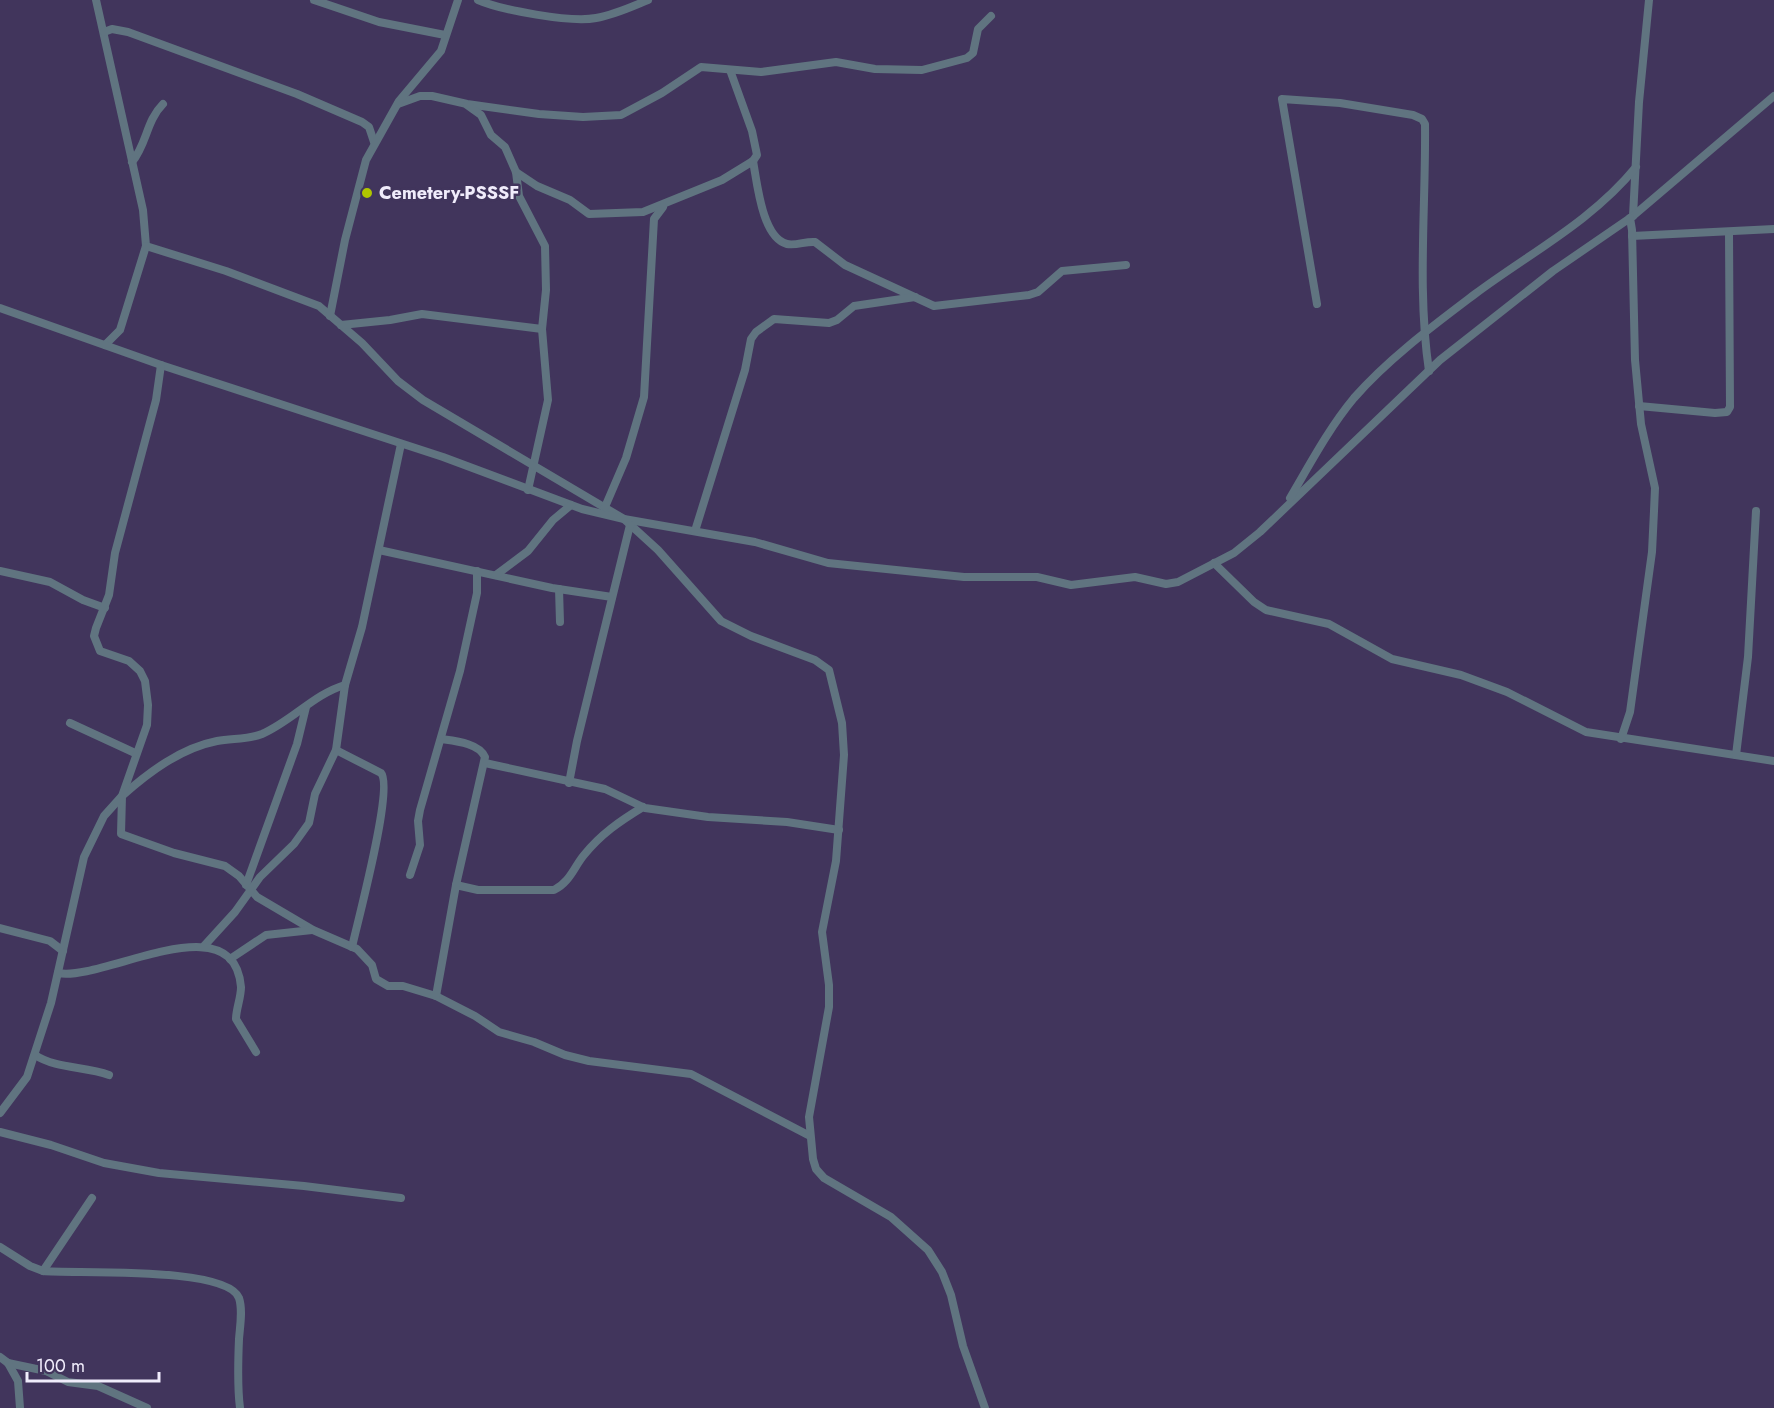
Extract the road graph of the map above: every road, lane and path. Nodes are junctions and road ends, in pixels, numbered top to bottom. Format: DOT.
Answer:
graph roads {
  1 [pos="96,0"];
  2 [pos="314,0"];
  3 [pos="458,0"];
  4 [pos="478,0"];
  5 [pos="648,0"];
  6 [pos="1649,0"];
  7 [pos="991,16"];
  8 [pos="104,32"];
  9 [pos="445,35"];
  10 [pos="730,70"];
  11 [pos="1774,96"];
  12 [pos="163,104"];
  13 [pos="398,104"];
  14 [pos="467,105"];
  15 [pos="374,142"];
  16 [pos="753,161"];
  17 [pos="132,162"];
  18 [pos="1636,167"];
  19 [pos="516,172"];
  20 [pos="666,204"];
  21 [pos="1631,217"];
  22 [pos="1774,229"];
  23 [pos="1729,233"];
  24 [pos="1632,236"];
  25 [pos="146,246"];
  26 [pos="1126,265"];
  27 [pos="915,297"];
  28 [pos="1317,304"];
  29 [pos="0,308"];
  30 [pos="330,316"];
  31 [pos="341,325"];
  32 [pos="542,329"];
  33 [pos="1425,334"];
  34 [pos="105,345"];
  35 [pos="160,365"];
  36 [pos="1429,371"];
  37 [pos="1639,406"];
  38 [pos="400,444"];
  39 [pos="535,464"];
  40 [pos="528,490"];
  41 [pos="571,505"];
  42 [pos="605,507"];
  43 [pos="1284,509"];
  44 [pos="1756,511"];
  45 [pos="627,522"];
  46 [pos="695,531"];
  47 [pos="379,550"];
  48 [pos="1214,563"];
  49 [pos="0,571"];
  50 [pos="477,571"];
  51 [pos="496,575"];
  52 [pos="559,589"];
  53 [pos="612,597"];
  54 [pos="105,608"];
  55 [pos="560,622"];
  56 [pos="345,686"];
  57 [pos="306,707"];
  58 [pos="70,723"];
  59 [pos="441,739"];
  60 [pos="1621,739"];
  61 [pos="336,750"];
  62 [pos="135,753"];
  63 [pos="1736,755"];
  64 [pos="1774,761"];
  65 [pos="484,763"];
  66 [pos="569,783"];
  67 [pos="122,796"];
  68 [pos="643,807"];
  69 [pos="839,830"];
  70 [pos="411,875"];
  71 [pos="456,885"];
  72 [pos="248,887"];
  73 [pos="0,928"];
  74 [pos="313,930"];
  75 [pos="204,946"];
  76 [pos="352,946"];
  77 [pos="63,951"];
  78 [pos="230,959"];
  79 [pos="58,974"];
  80 [pos="436,996"];
  81 [pos="256,1052"];
  82 [pos="35,1055"];
  83 [pos="109,1075"];
  84 [pos="0,1113"];
  85 [pos="0,1132"];
  86 [pos="810,1136"];
  87 [pos="92,1198"];
  88 [pos="401,1198"];
  89 [pos="0,1246"];
  90 [pos="43,1271"];
  91 [pos="0,1357"];
  92 [pos="8,1363"];
  93 [pos="20,1408"];
  94 [pos="147,1408"];
  95 [pos="240,1408"];
  96 [pos="985,1408"];
  1 -- 8 [label="street"];
  2 -- 9 [label="street"];
  3 -- 9 [label="street"];
  4 -- 5 [label="street"];
  6 -- 18 [label="street"];
  7 -- 10 [label="street"];
  8 -- 15 [label="street"];
  8 -- 17 [label="street"];
  9 -- 13 [label="street"];
  10 -- 14 [label="street"];
  10 -- 16 [label="street"];
  11 -- 21 [label="street"];
  12 -- 17 [label="street"];
  13 -- 14 [label="street"];
  13 -- 15 [label="street"];
  14 -- 19 [label="street"];
  15 -- 30 [label="street"];
  16 -- 20 [label="street"];
  16 -- 27 [label="street"];
  17 -- 25 [label="street"];
  18 -- 21 [label="street"];
  18 -- 33 [label="street"];
  19 -- 20 [label="street"];
  19 -- 32 [label="street"];
  20 -- 42 [label="street"];
  21 -- 24 [label="street"];
  21 -- 36 [label="street"];
  22 -- 23 [label="street"];
  23 -- 24 [label="street"];
  23 -- 37 [label="street"];
  24 -- 37 [label="street"];
  25 -- 30 [label="street"];
  25 -- 34 [label="street"];
  26 -- 27 [label="street"];
  27 -- 46 [label="street"];
  28 -- 33 [label="street"];
  29 -- 34 [label="street"];
  30 -- 31 [label="street"];
  31 -- 32 [label="street"];
  31 -- 39 [label="street"];
  32 -- 39 [label="street"];
  33 -- 36 [label="street"];
  33 -- 43 [label="street"];
  34 -- 35 [label="street"];
  35 -- 38 [label="street"];
  35 -- 54 [label="street"];
  36 -- 43 [label="street"];
  37 -- 60 [label="street"];
  38 -- 40 [label="street"];
  38 -- 47 [label="street"];
  39 -- 40 [label="street"];
  39 -- 42 [label="street"];
  40 -- 41 [label="street"];
  41 -- 45 [label="street"];
  41 -- 51 [label="street"];
  42 -- 45 [label="street"];
  43 -- 48 [label="street"];
  44 -- 63 [label="street"];
  45 -- 46 [label="street"];
  45 -- 53 [label="street"];
  45 -- 69 [label="street"];
  46 -- 48 [label="street"];
  47 -- 50 [label="street"];
  47 -- 56 [label="street"];
  48 -- 60 [label="street"];
  49 -- 54 [label="street"];
  50 -- 51 [label="street"];
  50 -- 59 [label="street"];
  51 -- 52 [label="street"];
  52 -- 53 [label="street"];
  52 -- 55 [label="street"];
  53 -- 66 [label="street"];
  54 -- 62 [label="street"];
  56 -- 57 [label="street"];
  56 -- 61 [label="street"];
  57 -- 67 [label="street"];
  57 -- 72 [label="street"];
  58 -- 62 [label="street"];
  59 -- 65 [label="street"];
  59 -- 70 [label="street"];
  60 -- 63 [label="street"];
  61 -- 72 [label="street"];
  61 -- 76 [label="street"];
  62 -- 67 [label="street"];
  63 -- 64 [label="street"];
  65 -- 66 [label="street"];
  65 -- 71 [label="street"];
  66 -- 68 [label="street"];
  67 -- 72 [label="street"];
  67 -- 77 [label="street"];
  68 -- 69 [label="street"];
  68 -- 71 [label="street"];
  69 -- 86 [label="street"];
  71 -- 80 [label="street"];
  72 -- 74 [label="street"];
  72 -- 75 [label="street"];
  73 -- 77 [label="street"];
  74 -- 76 [label="street"];
  74 -- 78 [label="street"];
  75 -- 78 [label="street"];
  75 -- 79 [label="street"];
  76 -- 80 [label="street"];
  77 -- 79 [label="street"];
  78 -- 81 [label="street"];
  79 -- 82 [label="street"];
  80 -- 86 [label="street"];
  82 -- 83 [label="street"];
  82 -- 84 [label="street"];
  85 -- 88 [label="street"];
  86 -- 96 [label="street"];
  87 -- 90 [label="street"];
  89 -- 90 [label="street"];
  90 -- 95 [label="street"];
  91 -- 92 [label="street"];
  92 -- 93 [label="street"];
  92 -- 94 [label="street"];
}
